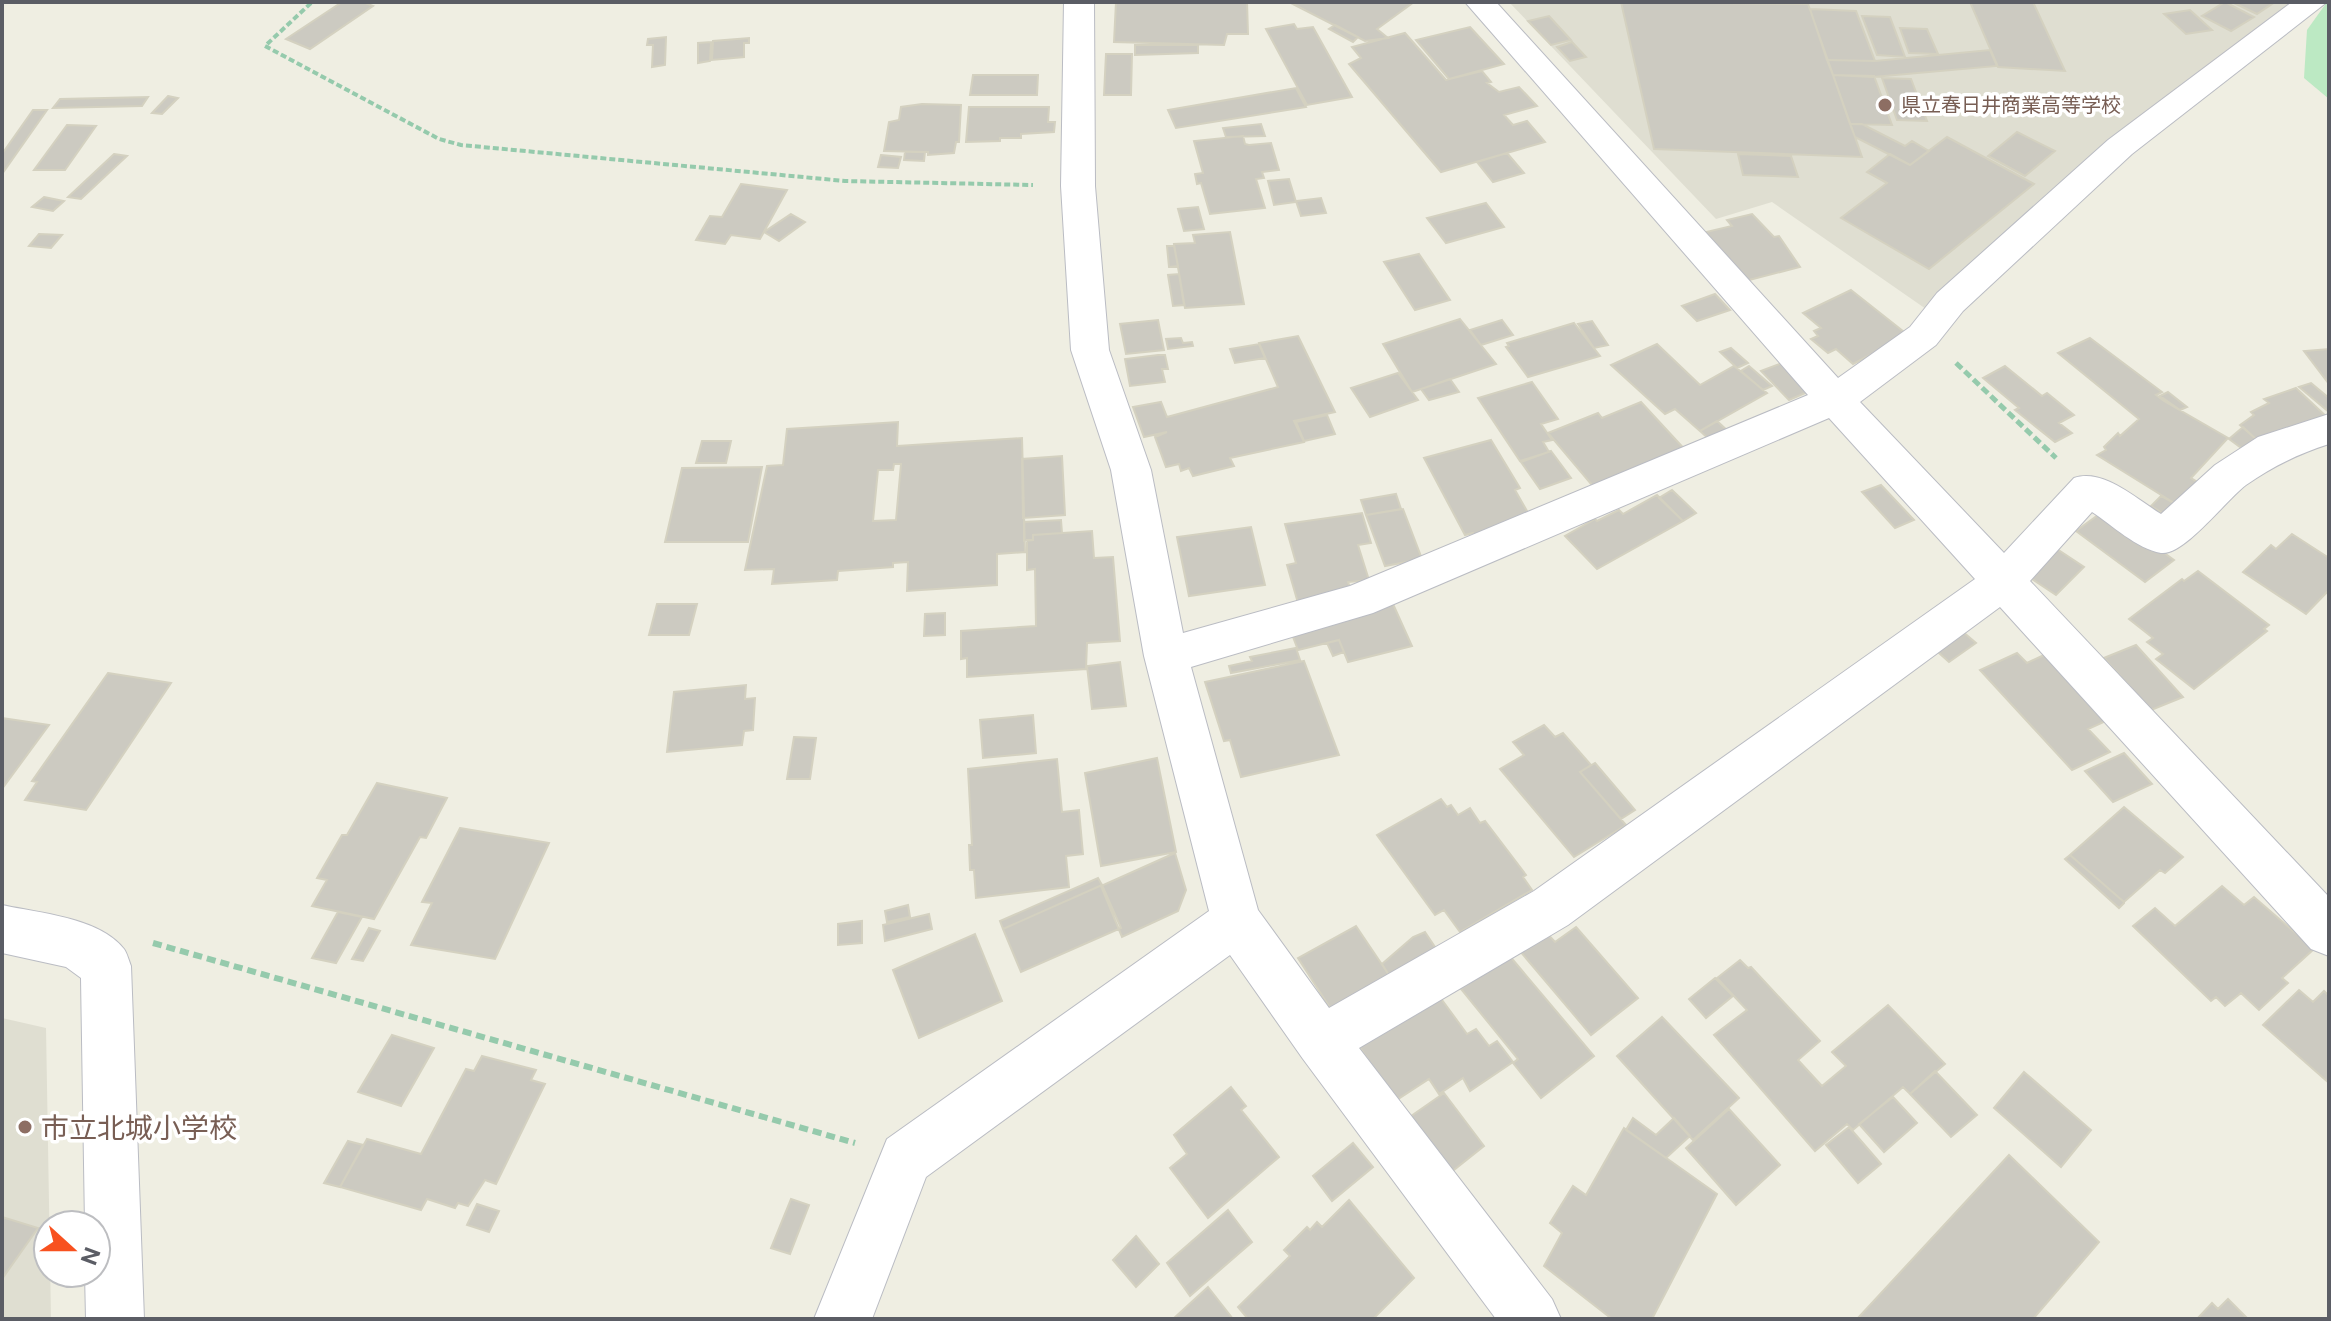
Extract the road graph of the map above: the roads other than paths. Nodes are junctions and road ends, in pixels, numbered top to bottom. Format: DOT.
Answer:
graph roads {
  1 [pos="1079,2"];
  2 [pos="1480,2"];
  3 [pos="2312,2"];
  4 [pos="1835,400"];
  5 [pos="2329,429"];
  6 [pos="2005,580"];
  7 [pos="1166,656"];
  8 [pos="1236,921"];
  9 [pos="2,929"];
  10 [pos="2329,932"];
  11 [pos="1321,1041"];
  12 [pos="115,1319"];
  13 [pos="843,1319"];
  14 [pos="1532,1319"];
  1 -- 7 [label="street"];
  2 -- 4 [label="street"];
  3 -- 4 [label="street"];
  4 -- 6 [label="street"];
  4 -- 7 [label="street"];
  5 -- 6 [label="street"];
  6 -- 10 [label="street"];
  6 -- 11 [label="street"];
  7 -- 8 [label="street"];
  8 -- 11 [label="street"];
  8 -- 13 [label="street"];
  9 -- 12 [label="street"];
  11 -- 14 [label="street"];
}
